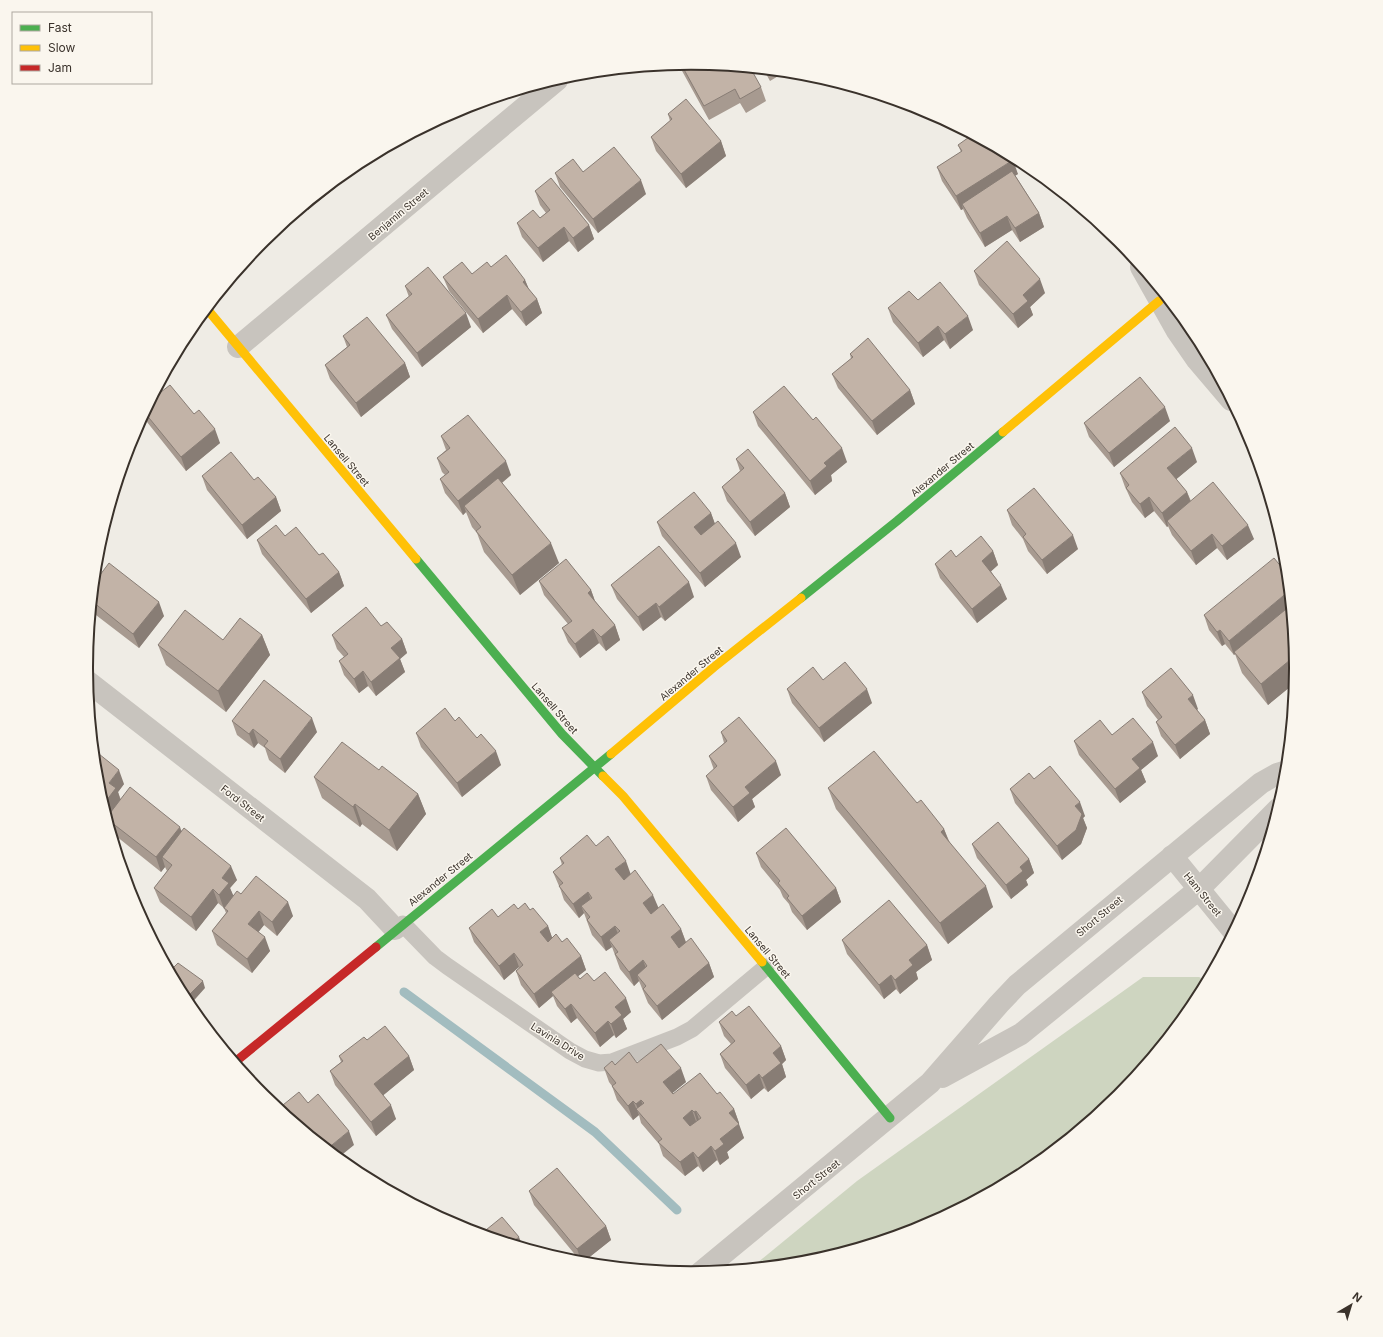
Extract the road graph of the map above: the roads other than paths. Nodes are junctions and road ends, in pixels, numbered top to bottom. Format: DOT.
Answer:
graph roads {
  1 [pos="548,88"];
  2 [pos="1152,287"];
  3 [pos="1159,300"];
  4 [pos="210,313"];
  5 [pos="238,347"];
  6 [pos="1218,385"];
  7 [pos="93,686"];
  8 [pos="596,767"];
  9 [pos="1280,773"];
  10 [pos="1272,816"];
  11 [pos="1172,856"];
  12 [pos="1199,889"];
  13 [pos="399,926"];
  14 [pos="1230,928"];
  15 [pos="766,967"];
  16 [pos="239,1059"];
  17 [pos="930,1083"];
  18 [pos="890,1118"];
  19 [pos="708,1267"];
  1 -- 5 [label="street, Benjamin Street"];
  2 -- 3 [label="street"];
  3 -- 6 [label="street"];
  3 -- 8 [label="street, Alexander Street"];
  4 -- 5 [label="street, Lansell Street"];
  5 -- 8 [label="street, Lansell Street"];
  7 -- 13 [label="street, Ford Street"];
  8 -- 13 [label="street, Alexander Street"];
  8 -- 15 [label="street, Lansell Street"];
  9 -- 11 [label="street, Short Street"];
  10 -- 12 [label="street, Short Street"];
  11 -- 12 [label="street, Ham Street"];
  11 -- 17 [label="street, Short Street"];
  12 -- 14 [label="street, Ham Street"];
  12 -- 17 [label="street, Short Street"];
  13 -- 15 [label="lane, Lavinia Drive"];
  13 -- 16 [label="street, Alexander Street"];
  15 -- 18 [label="street, Lansell Street"];
  17 -- 18 [label="street, Short Street"];
  18 -- 19 [label="street, Short Street"];
}
